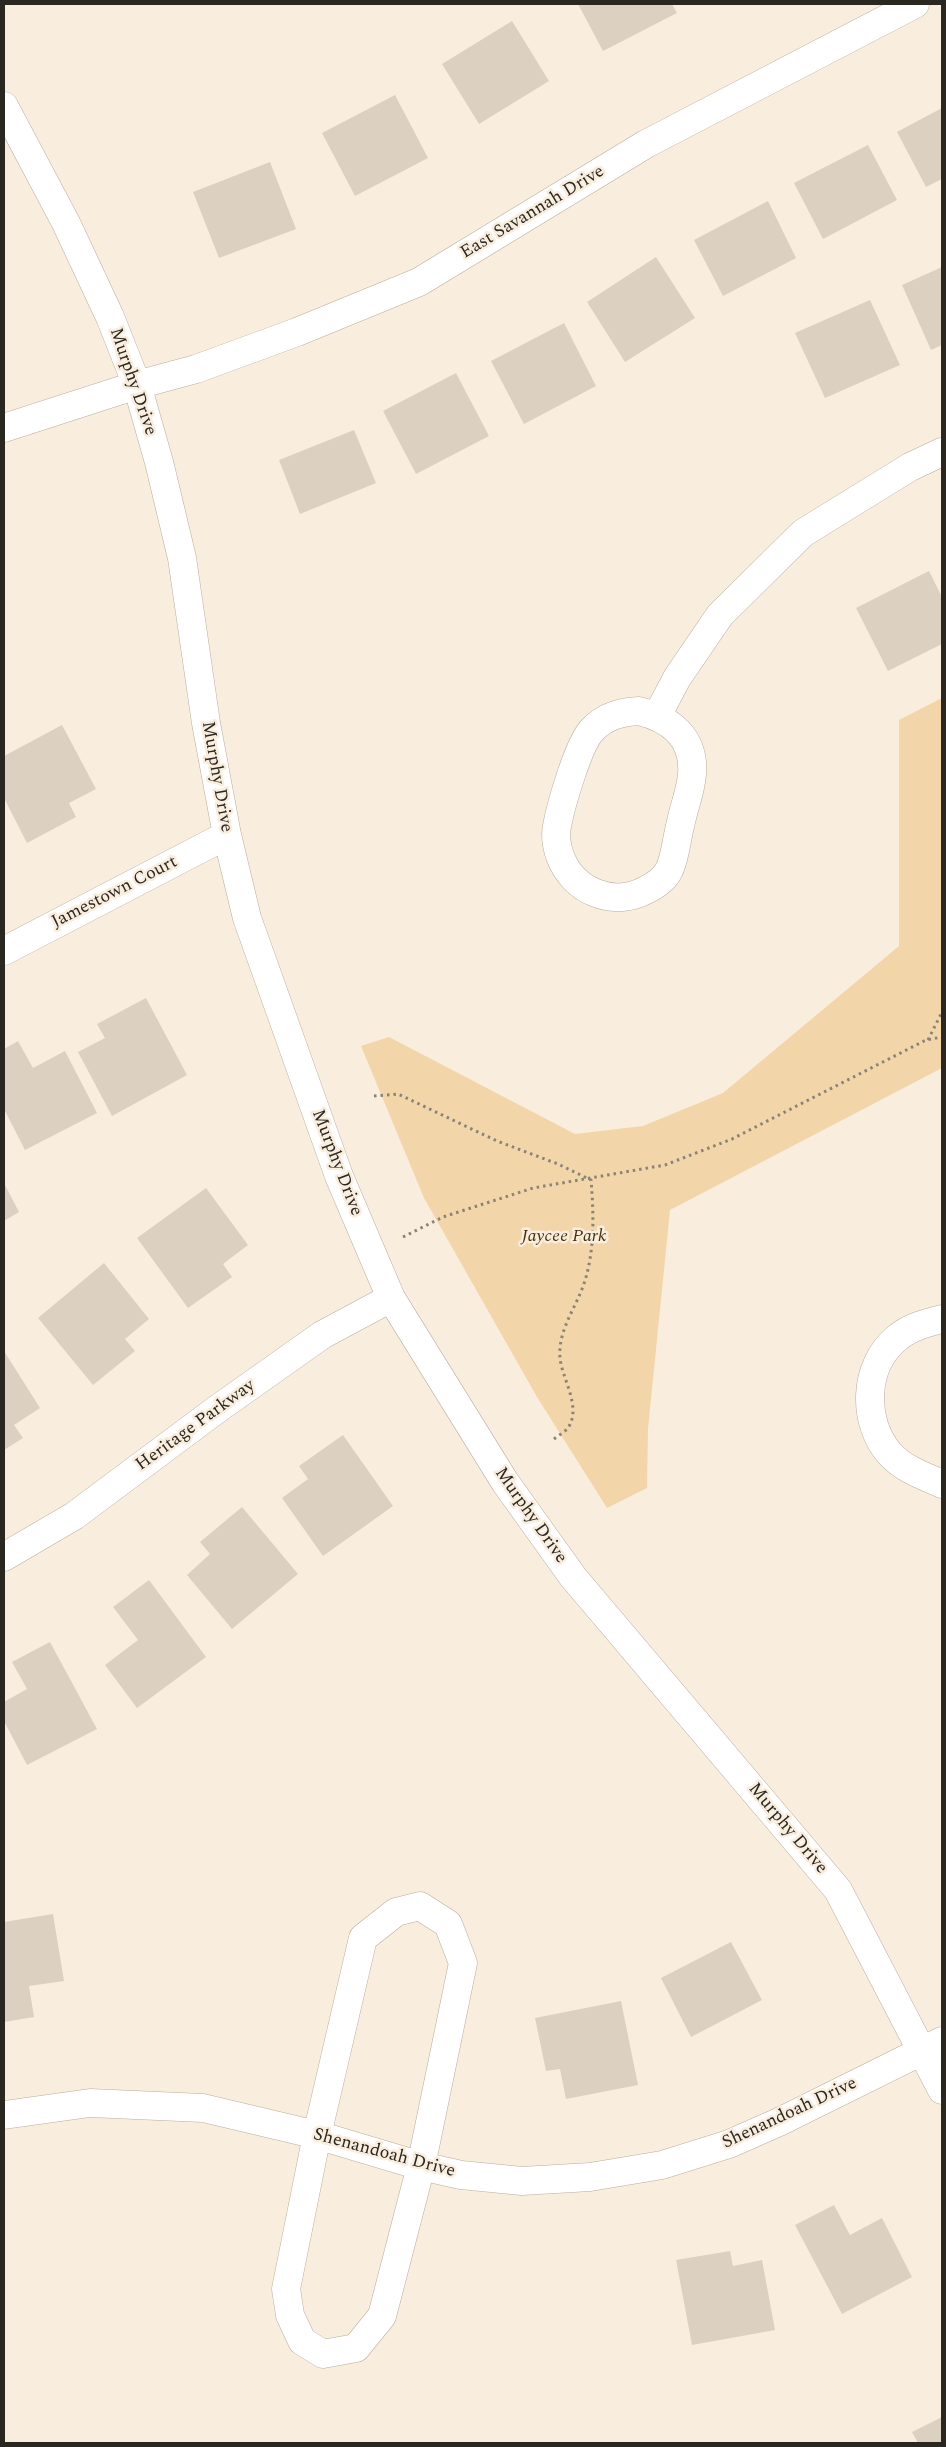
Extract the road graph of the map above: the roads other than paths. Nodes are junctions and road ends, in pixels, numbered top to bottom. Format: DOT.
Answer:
graph roads {
  1 [pos="915,4"];
  2 [pos="4,106"];
  3 [pos="137,386"];
  4 [pos="4,428"];
  5 [pos="942,452"];
  6 [pos="657,716"];
  7 [pos="226,836"];
  8 [pos="4,951"];
  9 [pos="391,1298"];
  10 [pos="942,1319"];
  11 [pos="942,1484"];
  12 [pos="4,1557"];
  13 [pos="932,2046"];
  14 [pos="942,2090"];
  15 [pos="4,2115"];
  16 [pos="317,2136"];
  17 [pos="421,2166"];
  1 -- 3 [label="street, East Savannah Drive"];
  2 -- 3 [label="street, Murphy Drive"];
  3 -- 4 [label="street, East Savannah Drive"];
  3 -- 7 [label="street, Murphy Drive"];
  5 -- 6 [label="street"];
  6 -- 6 [label="street"];
  7 -- 8 [label="street, Jamestown Court"];
  7 -- 9 [label="street, Murphy Drive"];
  9 -- 12 [label="street, Heritage Parkway"];
  9 -- 13 [label="street, Murphy Drive"];
  10 -- 11 [label="street"];
  13 -- 14 [label="street, Murphy Drive"];
  13 -- 17 [label="street, Shenandoah Drive"];
  15 -- 16 [label="street, Shenandoah Drive"];
  16 -- 17 [label="street, Shenandoah Drive"];
  16 -- 17 [label="street"];
  16 -- 17 [label="street"];
}
